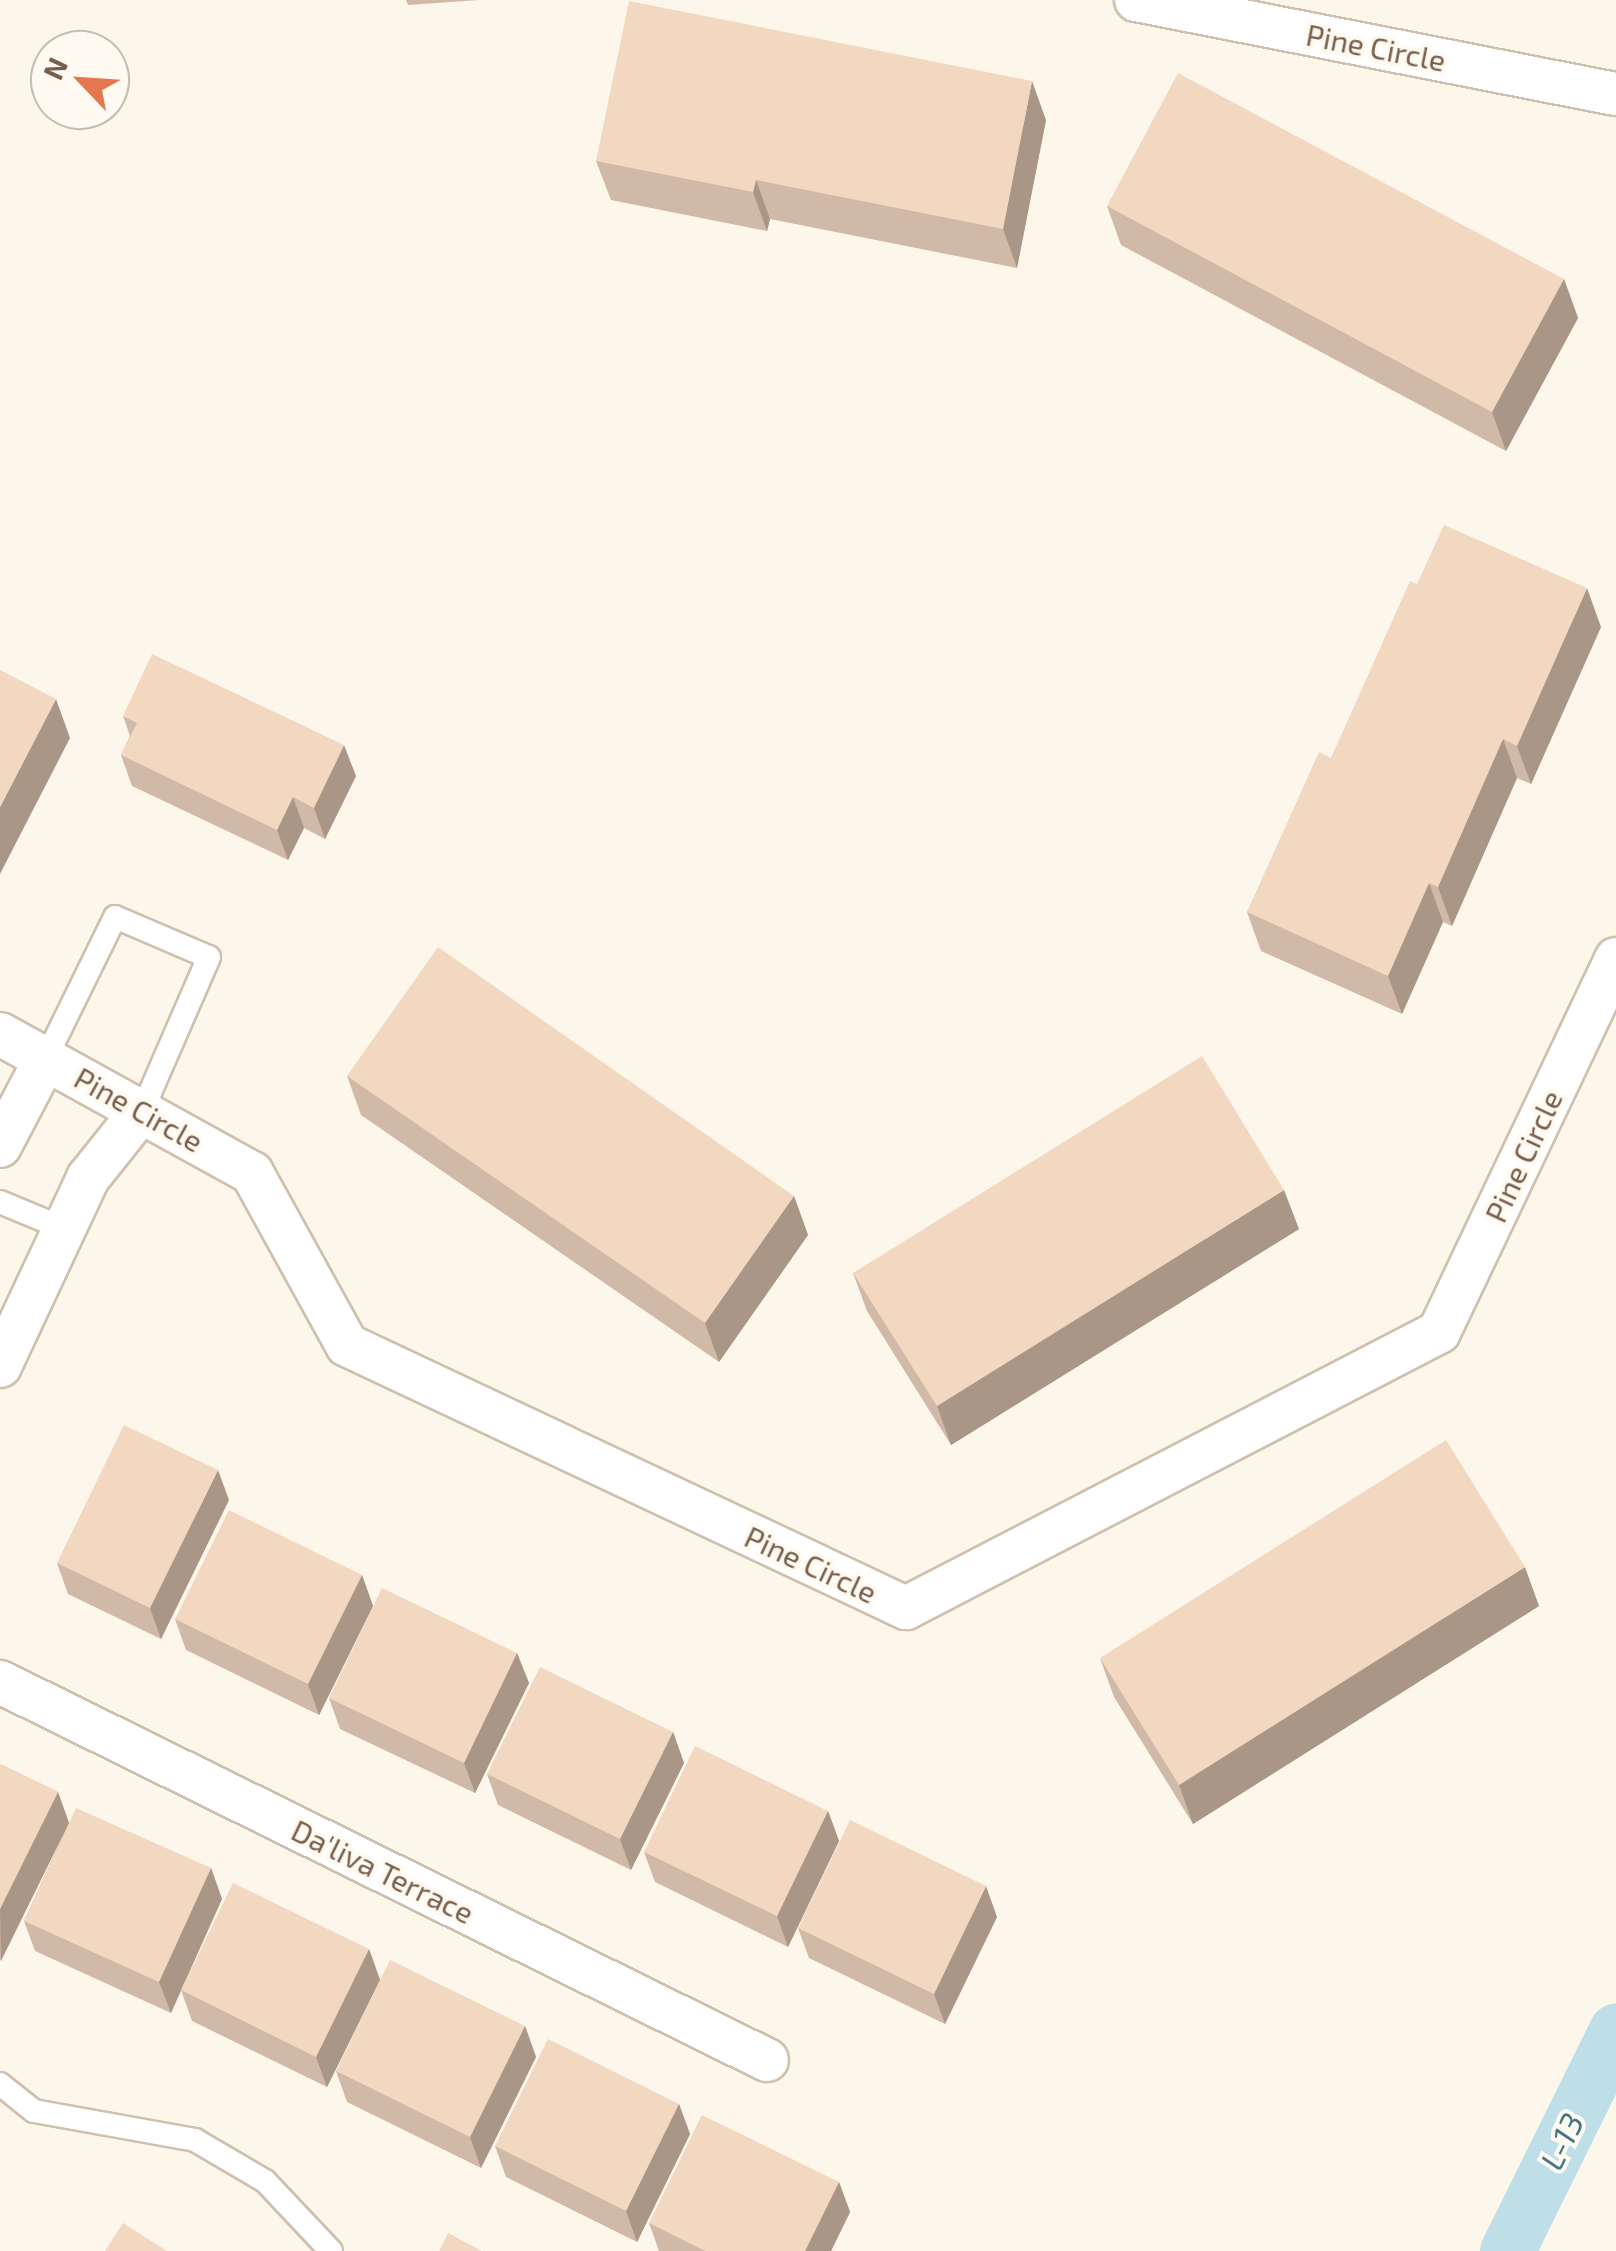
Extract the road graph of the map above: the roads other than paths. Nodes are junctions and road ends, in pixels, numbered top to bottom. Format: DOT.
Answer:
graph roads {
  1 [pos="1136,0"];
  2 [pos="1616,94"];
  3 [pos="1616,959"];
  4 [pos="0,1034"];
  5 [pos="46,1058"];
  6 [pos="142,1109"];
  7 [pos="0,1146"];
  8 [pos="0,1202"];
  9 [pos="64,1229"];
  10 [pos="0,1366"];
  11 [pos="0,1682"];
  12 [pos="767,2060"];
  13 [pos="0,2084"];
  14 [pos="331,2251"];
  1 -- 2 [label="street, Pine Circle"];
  3 -- 6 [label="street, Pine Circle"];
  4 -- 5 [label="street, Pine Circle"];
  5 -- 6 [label="street, Pine Circle"];
  5 -- 6 [label="lane"];
  5 -- 7 [label="street"];
  6 -- 9 [label="street"];
  8 -- 9 [label="lane"];
  9 -- 10 [label="street"];
  11 -- 12 [label="street, Da'liva Terrace"];
  13 -- 14 [label="lane"];
}
